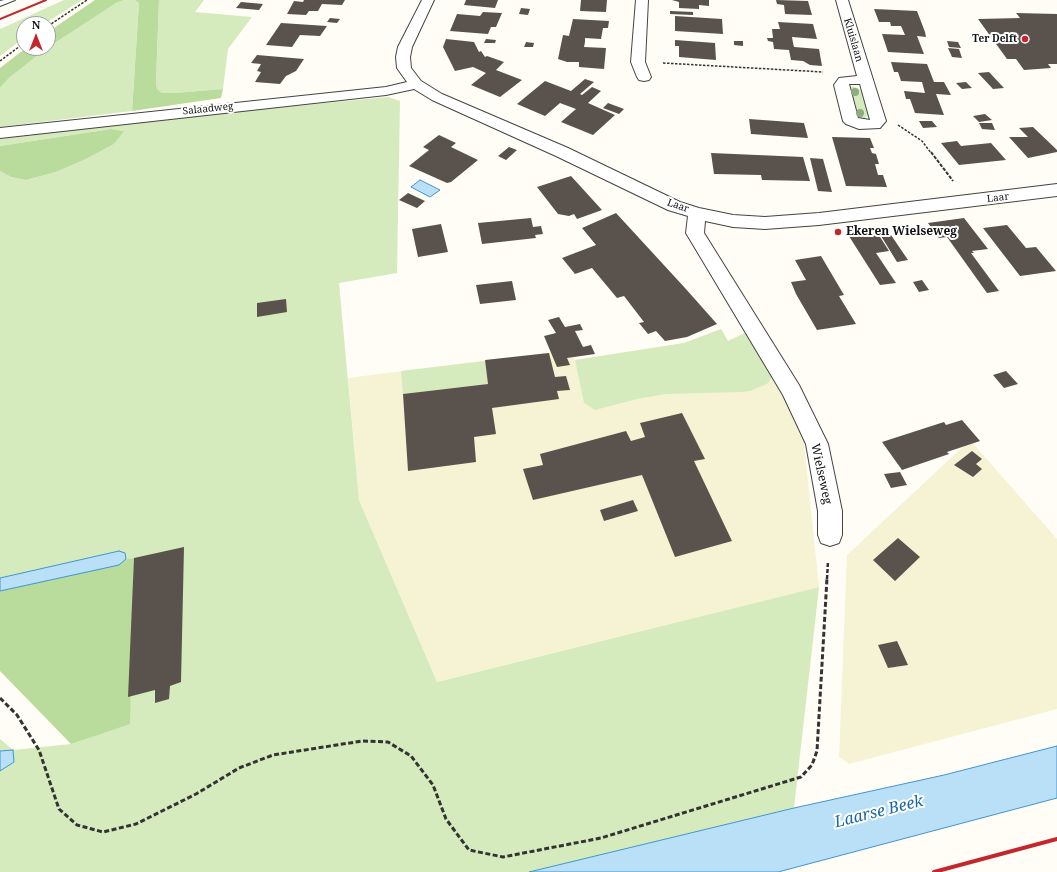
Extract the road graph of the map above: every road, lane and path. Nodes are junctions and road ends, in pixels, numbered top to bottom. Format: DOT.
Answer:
graph roads {
  1 [pos="11,0"];
  2 [pos="87,0"];
  3 [pos="428,0"];
  4 [pos="642,0"];
  5 [pos="842,0"];
  6 [pos="0,4"];
  7 [pos="56,21"];
  8 [pos="16,49"];
  9 [pos="0,61"];
  10 [pos="638,62"];
  11 [pos="644,77"];
  12 [pos="864,77"];
  13 [pos="416,84"];
  14 [pos="877,118"];
  15 [pos="0,133"];
  16 [pos="1057,190"];
  17 [pos="970,201"];
  18 [pos="697,213"];
  19 [pos="830,534"];
  20 [pos="0,698"];
  1 -- 6 [label="lane"];
  2 -- 7 [label="path"];
  3 -- 13 [label="street, Laar"];
  4 -- 10 [label="street"];
  5 -- 12 [label="street, Kluislaan"];
  8 -- 9 [label="path"];
  10 -- 11 [label="street"];
  10 -- 12 [label="path"];
  12 -- 14 [label="street, Kluislaan"];
  12 -- 14 [label="street, Kluislaan"];
  13 -- 15 [label="street, Salaadweg"];
  13 -- 18 [label="street, Laar"];
  14 -- 17 [label="path"];
  16 -- 17 [label="street, Laar"];
  17 -- 18 [label="street, Laar"];
  18 -- 19 [label="street, Wielseweg"];
  19 -- 20 [label="path"];
}
